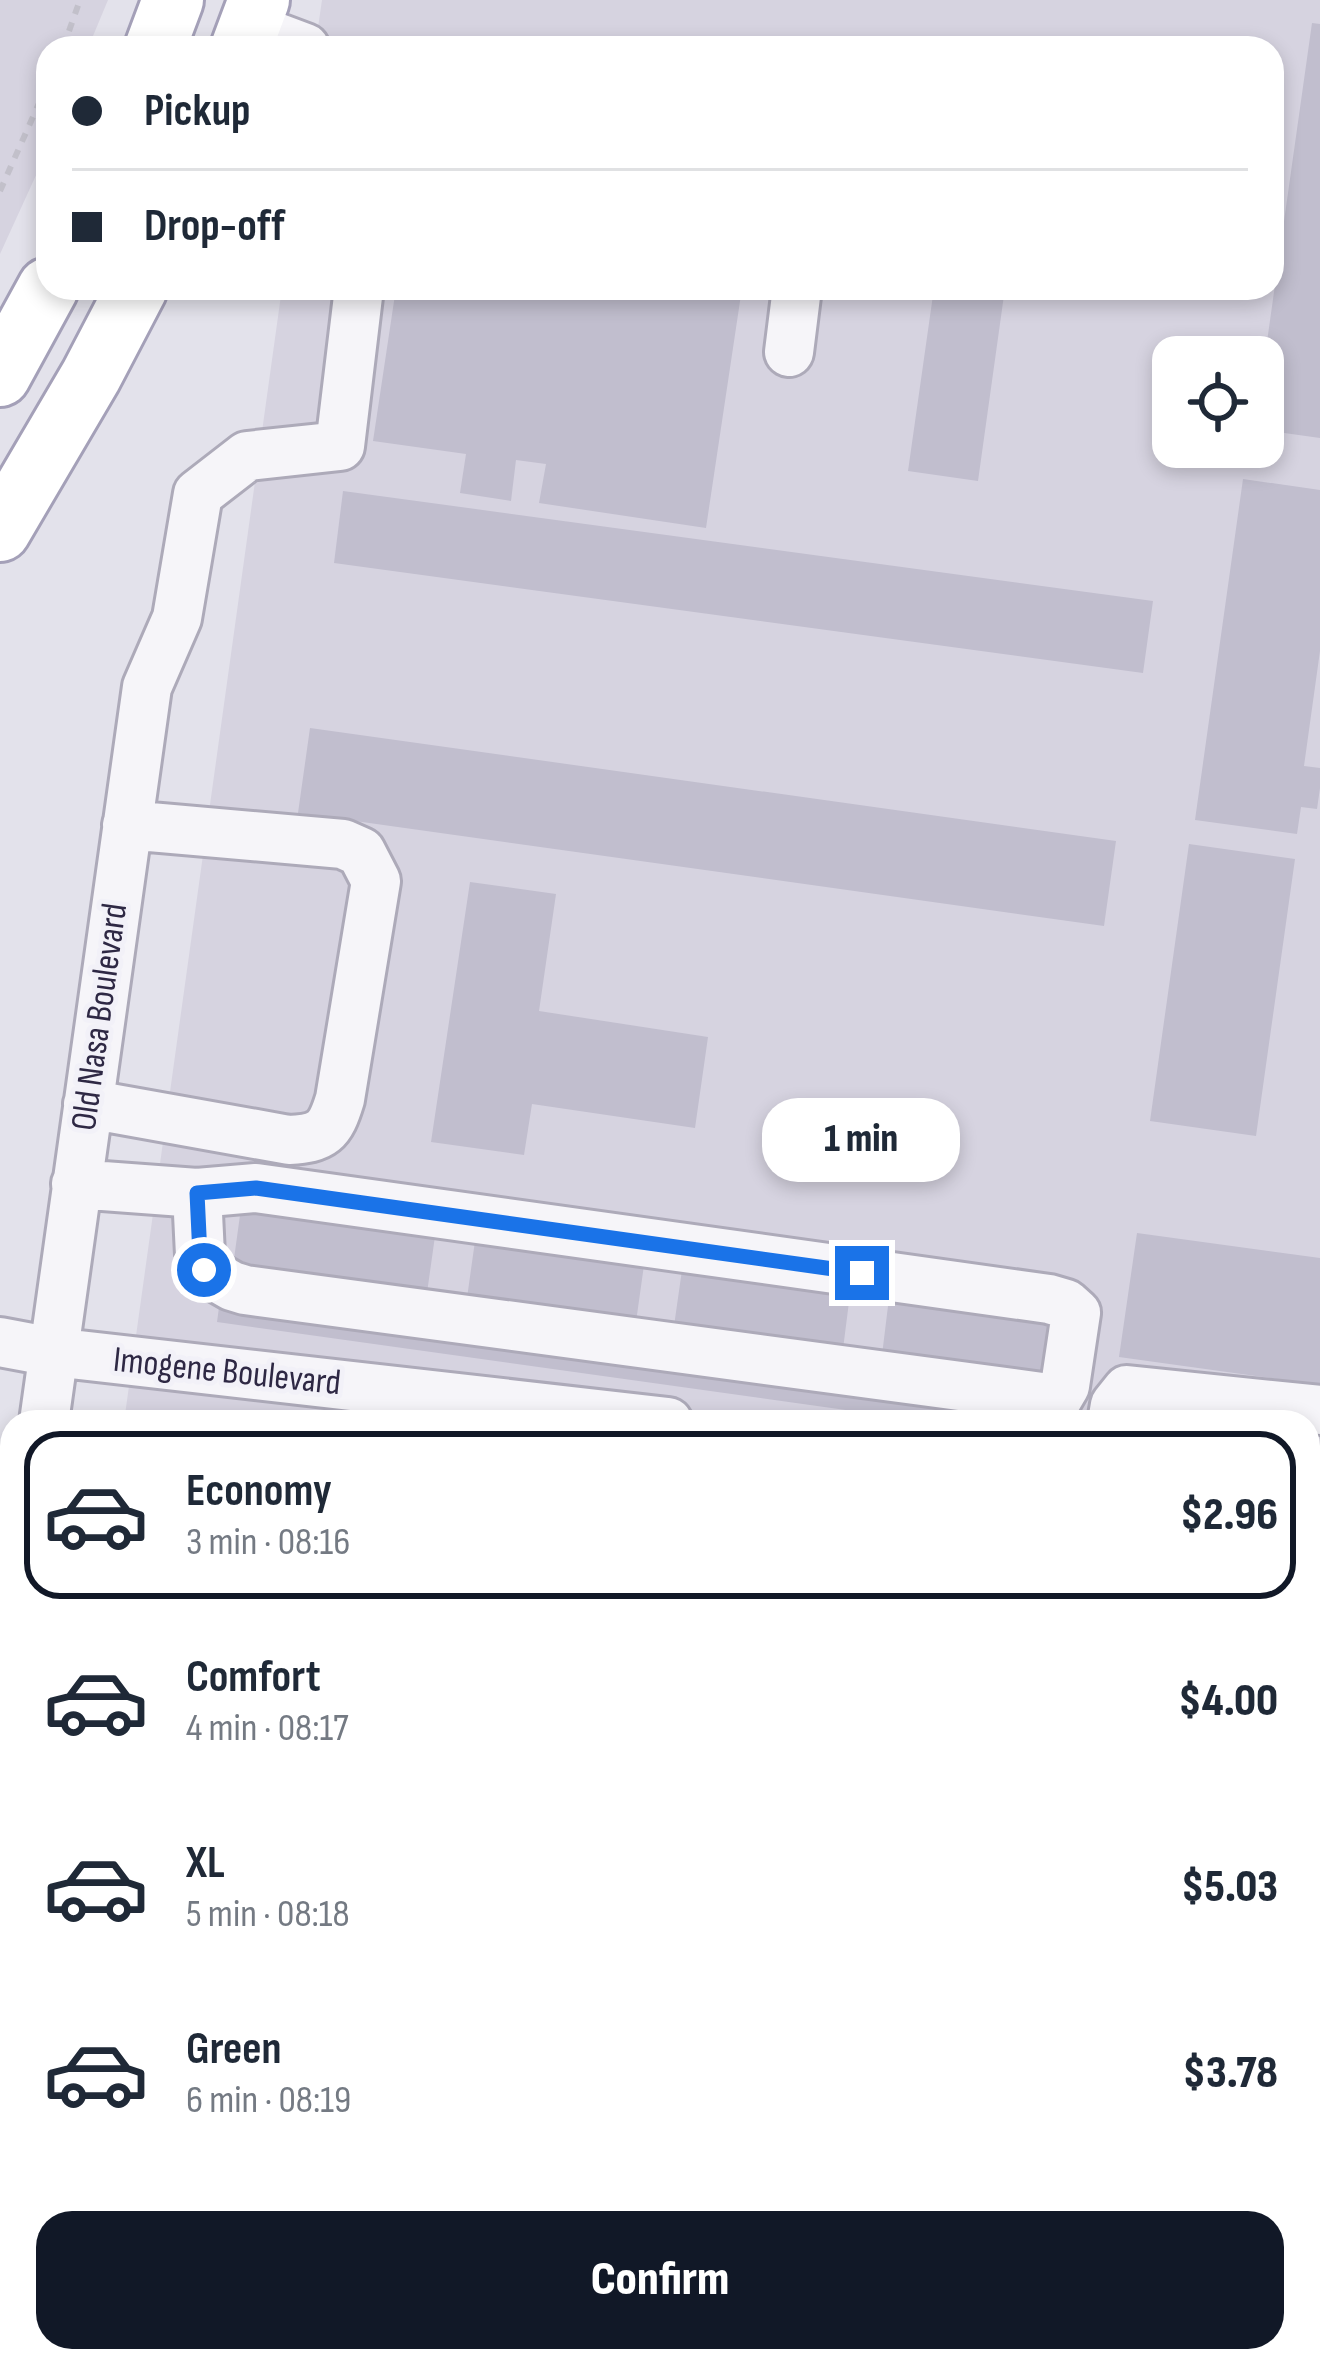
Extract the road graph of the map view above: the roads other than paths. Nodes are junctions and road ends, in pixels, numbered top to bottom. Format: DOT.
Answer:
graph roads {
  1 [pos="173,0"];
  2 [pos="160,36"];
  3 [pos="41,300"];
  4 [pos="131,300"];
  5 [pos="358,300"];
  6 [pos="796,300"];
  7 [pos="789,352"];
  8 [pos="0,376"];
  9 [pos="0,531"];
  10 [pos="127,825"];
  11 [pos="88,1104"];
  12 [pos="76,1184"];
  13 [pos="197,1193"];
  14 [pos="0,1342"];
  15 [pos="52,1352"];
  16 [pos="45,1410"];
  17 [pos="562,1410"];
  18 [pos="1114,1410"];
  19 [pos="1320,1410"];
  1 -- 2 [label="main road"];
  3 -- 8 [label="main road"];
  4 -- 9 [label="main road"];
  5 -- 10 [label="street, Old Nasa Boulevard"];
  6 -- 7 [label="street"];
  10 -- 11 [label="street, Old Nasa Boulevard"];
  10 -- 11 [label="street"];
  11 -- 12 [label="street, Old Nasa Boulevard"];
  12 -- 13 [label="street"];
  12 -- 15 [label="street, Old Nasa Boulevard"];
  13 -- 13 [label="street"];
  14 -- 15 [label="street, Imogene Boulevard"];
  15 -- 16 [label="street, Old Nasa Boulevard"];
  15 -- 17 [label="street, Imogene Boulevard"];
  18 -- 19 [label="street"];
}
